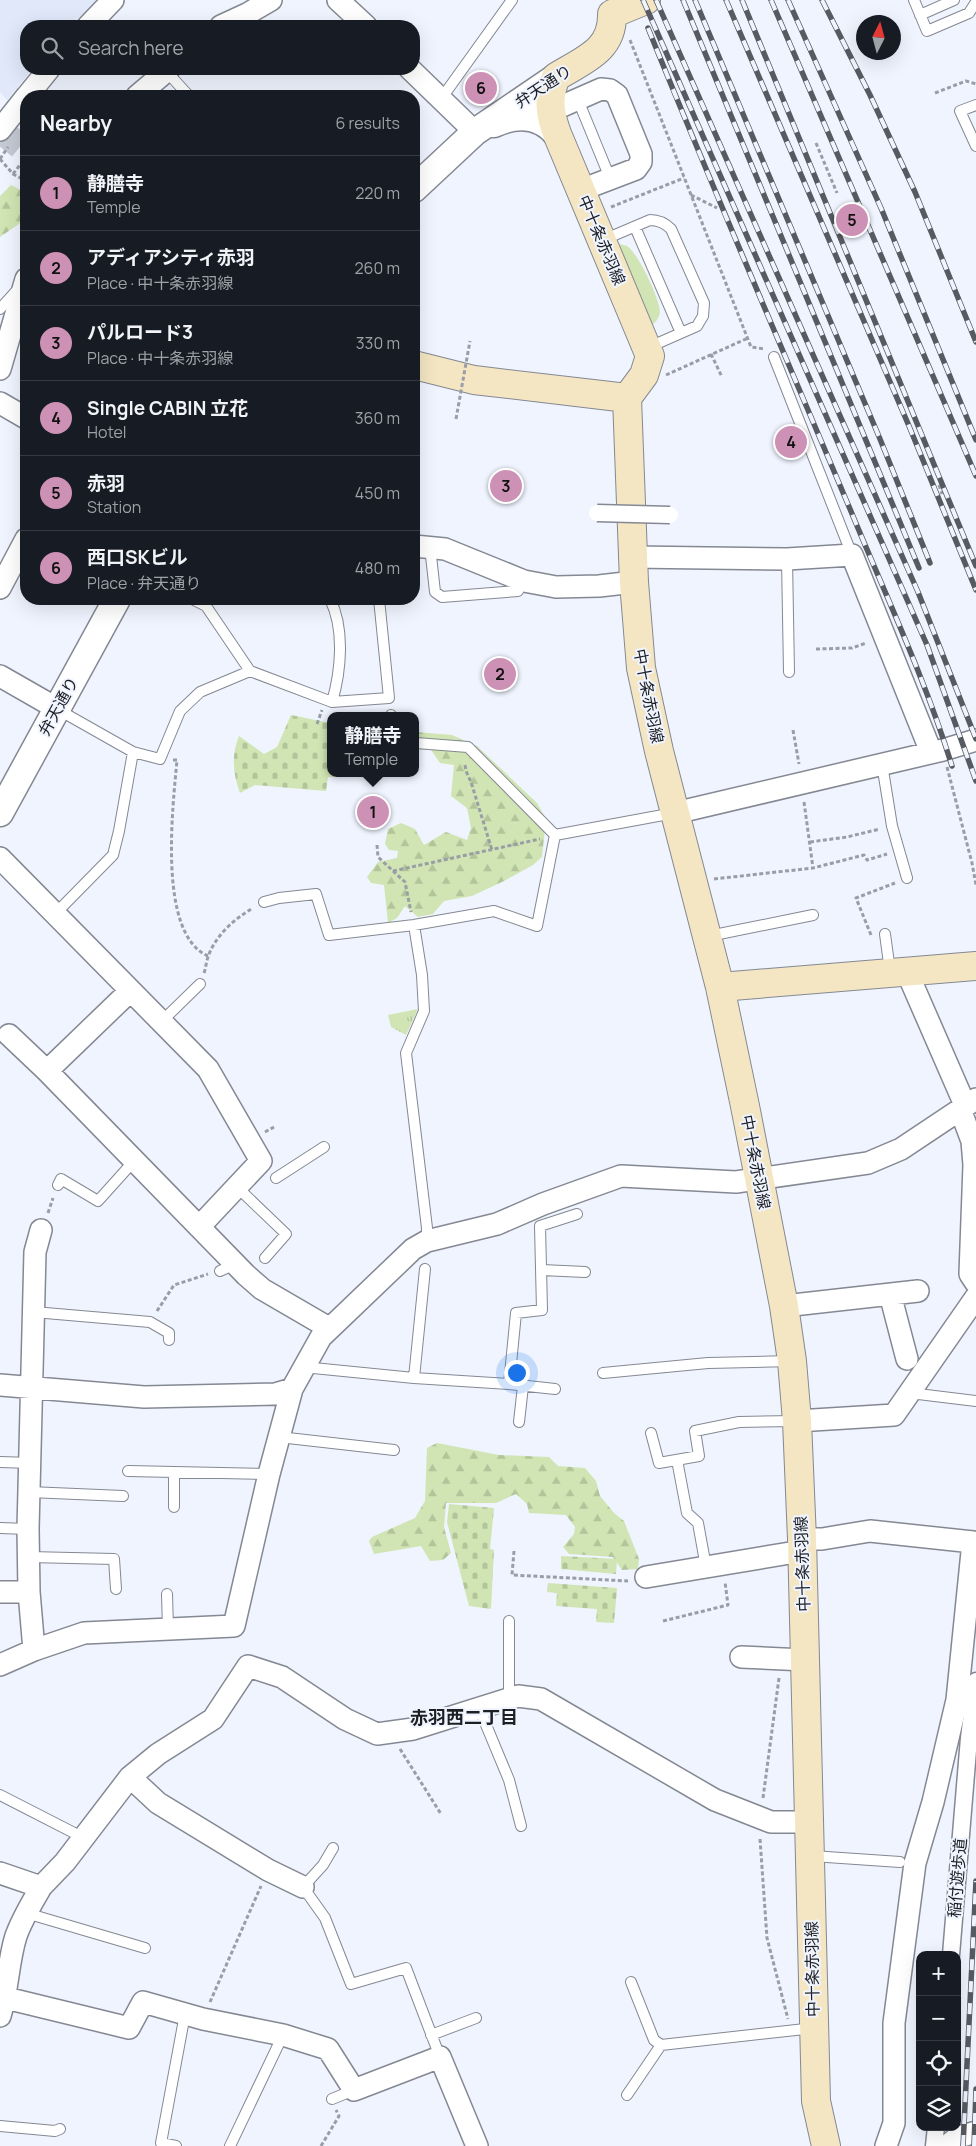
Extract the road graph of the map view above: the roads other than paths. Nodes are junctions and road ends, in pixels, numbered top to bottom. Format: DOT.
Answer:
graph roads {
  1 [pos="113,0"];
  2 [pos="271,0"];
  3 [pos="338,0"];
  4 [pos="512,0"];
  5 [pos="646,0"];
  6 [pos="914,0"];
  7 [pos="954,0"];
  8 [pos="976,2"];
  9 [pos="609,7"];
  10 [pos="920,15"];
  11 [pos="94,20"];
  12 [pos="234,20"];
  13 [pos="360,20"];
  14 [pos="44,75"];
  15 [pos="161,75"];
  16 [pos="171,75"];
  17 [pos="416,75"];
  18 [pos="556,77"];
  19 [pos="31,90"];
  20 [pos="144,90"];
  21 [pos="184,90"];
  22 [pos="442,99"];
  23 [pos="578,100"];
  24 [pos="20,104"];
  25 [pos="976,104"];
  26 [pos="554,124"];
  27 [pos="0,130"];
  28 [pos="972,131"];
  29 [pos="475,132"];
  30 [pos="976,146"];
  31 [pos="610,178"];
  32 [pos="420,183"];
  33 [pos="581,190"];
  34 [pos="635,226"];
  35 [pos="602,240"];
  36 [pos="20,287"];
  37 [pos="20,301"];
  38 [pos="0,309"];
  39 [pos="681,333"];
  40 [pos="647,348"];
  41 [pos="774,357"];
  42 [pos="420,366"];
  43 [pos="0,369"];
  44 [pos="627,398"];
  45 [pos="0,404"];
  46 [pos="20,415"];
  47 [pos="597,513"];
  48 [pos="670,515"];
  49 [pos="422,546"];
  50 [pos="20,550"];
  51 [pos="852,555"];
  52 [pos="787,559"];
  53 [pos="633,570"];
  54 [pos="524,581"];
  55 [pos="0,588"];
  56 [pos="114,605"];
  57 [pos="204,605"];
  58 [pos="333,605"];
  59 [pos="380,605"];
  60 [pos="250,671"];
  61 [pos="789,672"];
  62 [pos="0,676"];
  63 [pos="332,702"];
  64 [pos="56,708"];
  65 [pos="976,740"];
  66 [pos="419,743"];
  67 [pos="937,751"];
  68 [pos="133,752"];
  69 [pos="882,764"];
  70 [pos="675,812"];
  71 [pos="0,813"];
  72 [pos="555,835"];
  73 [pos="0,858"];
  74 [pos="907,878"];
  75 [pos="264,902"];
  76 [pos="56,913"];
  77 [pos="813,915"];
  78 [pos="414,925"];
  79 [pos="886,934"];
  80 [pos="706,937"];
  81 [pos="976,966"];
  82 [pos="898,972"];
  83 [pos="200,984"];
  84 [pos="720,988"];
  85 [pos="130,991"];
  86 [pos="160,1022"];
  87 [pos="3,1035"];
  88 [pos="47,1071"];
  89 [pos="967,1104"];
  90 [pos="324,1147"];
  91 [pos="134,1161"];
  92 [pos="276,1178"];
  93 [pos="759,1180"];
  94 [pos="58,1185"];
  95 [pos="237,1187"];
  96 [pos="577,1214"];
  97 [pos="199,1227"];
  98 [pos="41,1230"];
  99 [pos="427,1247"];
  100 [pos="265,1258"];
  101 [pos="425,1270"];
  102 [pos="542,1270"];
  103 [pos="585,1272"];
  104 [pos="976,1283"];
  105 [pos="918,1291"];
  106 [pos="890,1294"];
  107 [pos="976,1297"];
  108 [pos="784,1306"];
  109 [pos="34,1312"];
  110 [pos="329,1328"];
  111 [pos="169,1340"];
  112 [pos="907,1359"];
  113 [pos="792,1361"];
  114 [pos="303,1367"];
  115 [pos="603,1373"];
  116 [pos="414,1378"];
  117 [pos="509,1384"];
  118 [pos="0,1385"];
  119 [pos="523,1386"];
  120 [pos="33,1388"];
  121 [pos="292,1388"];
  122 [pos="555,1389"];
  123 [pos="910,1393"];
  124 [pos="976,1401"];
  125 [pos="797,1421"];
  126 [pos="519,1422"];
  127 [pos="651,1433"];
  128 [pos="278,1438"];
  129 [pos="394,1450"];
  130 [pos="677,1460"];
  131 [pos="0,1462"];
  132 [pos="31,1463"];
  133 [pos="128,1471"];
  134 [pos="174,1472"];
  135 [pos="269,1474"];
  136 [pos="29,1492"];
  137 [pos="123,1496"];
  138 [pos="174,1507"];
  139 [pos="0,1528"];
  140 [pos="28,1529"];
  141 [pos="802,1545"];
  142 [pos="29,1557"];
  143 [pos="714,1566"];
  144 [pos="641,1578"];
  145 [pos="116,1590"];
  146 [pos="0,1592"];
  147 [pos="29,1592"];
  148 [pos="167,1594"];
  149 [pos="509,1620"];
  150 [pos="168,1629"];
  151 [pos="34,1650"];
  152 [pos="741,1657"];
  153 [pos="969,1657"];
  154 [pos="805,1660"];
  155 [pos="0,1665"];
  156 [pos="976,1681"];
  157 [pos="509,1698"];
  158 [pos="479,1708"];
  159 [pos="130,1777"];
  160 [pos="0,1795"];
  161 [pos="810,1822"];
  162 [pos="521,1826"];
  163 [pos="84,1838"];
  164 [pos="333,1848"];
  165 [pos="810,1855"];
  166 [pos="900,1862"];
  167 [pos="0,1873"];
  168 [pos="41,1887"];
  169 [pos="303,1887"];
  170 [pos="26,1913"];
  171 [pos="145,1948"];
  172 [pos="951,1951"];
  173 [pos="631,1982"];
  174 [pos="3,2007"];
  175 [pos="194,2016"];
  176 [pos="476,2018"];
  177 [pos="802,2030"];
  178 [pos="283,2035"];
  179 [pos="431,2035"];
  180 [pos="661,2045"];
  181 [pos="440,2057"];
  182 [pos="354,2090"];
  183 [pos="627,2094"];
  184 [pos="332,2099"];
  185 [pos="0,2126"];
  186 [pos="60,2129"];
  187 [pos="936,2131"];
  188 [pos="976,2132"];
  189 [pos="176,2146"];
  190 [pos="230,2146"];
  191 [pos="477,2146"];
  192 [pos="826,2146"];
  193 [pos="886,2146"];
  194 [pos="934,2146"];
  195 [pos="947,2146"];
  1 -- 11 [label="street"];
  2 -- 12 [label="street"];
  3 -- 13 [label="street"];
  4 -- 22 [label="lane"];
  5 -- 9 [label="main road"];
  6 -- 10 [label="lane"];
  7 -- 10 [label="lane"];
  8 -- 10 [label="lane"];
  9 -- 18 [label="main road, 弁天通り"];
  14 -- 19 [label="street"];
  15 -- 20 [label="street"];
  16 -- 21 [label="lane"];
  17 -- 22 [label="street"];
  18 -- 26 [label="main road, 中十条赤羽線"];
  18 -- 29 [label="street, 弁天通り"];
  22 -- 29 [label="street"];
  23 -- 26 [label="street"];
  23 -- 31 [label="lane"];
  23 -- 31 [label="street"];
  24 -- 27 [label="street"];
  25 -- 28 [label="lane"];
  26 -- 29 [label="street"];
  26 -- 33 [label="main road, 中十条赤羽線"];
  28 -- 30 [label="lane"];
  29 -- 32 [label="street, 弁天通り"];
  31 -- 33 [label="street"];
  33 -- 35 [label="main road, 中十条赤羽線"];
  34 -- 35 [label="lane"];
  34 -- 39 [label="lane"];
  34 -- 39 [label="lane"];
  35 -- 40 [label="main road, 中十条赤羽線"];
  36 -- 38 [label="lane"];
  37 -- 43 [label="street"];
  39 -- 40 [label="lane"];
  40 -- 44 [label="main road, 中十条赤羽線"];
  41 -- 51 [label="lane"];
  42 -- 44 [label="main road"];
  44 -- 53 [label="main road, 中十条赤羽線"];
  45 -- 46 [label="street"];
  47 -- 48 [label="street, bridge"];
  49 -- 54 [label="street"];
  49 -- 54 [label="lane"];
  50 -- 55 [label="street"];
  51 -- 52 [label="street"];
  51 -- 67 [label="street"];
  52 -- 53 [label="street"];
  52 -- 61 [label="lane"];
  53 -- 54 [label="street"];
  53 -- 70 [label="main road, 中十条赤羽線"];
  56 -- 64 [label="street, 弁天通り"];
  57 -- 60 [label="lane"];
  58 -- 63 [label="lane"];
  59 -- 63 [label="lane"];
  60 -- 63 [label="lane"];
  60 -- 68 [label="lane"];
  62 -- 64 [label="street"];
  64 -- 68 [label="lane"];
  64 -- 71 [label="street, 弁天通り"];
  65 -- 67 [label="street"];
  66 -- 72 [label="lane"];
  67 -- 69 [label="street"];
  68 -- 76 [label="lane"];
  69 -- 70 [label="street"];
  69 -- 74 [label="lane"];
  70 -- 72 [label="lane"];
  70 -- 80 [label="main road, 中十条赤羽線"];
  72 -- 78 [label="lane"];
  73 -- 76 [label="street"];
  75 -- 78 [label="lane"];
  76 -- 85 [label="street"];
  77 -- 80 [label="lane"];
  78 -- 99 [label="lane"];
  79 -- 82 [label="lane"];
  80 -- 84 [label="main road, 中十条赤羽線"];
  81 -- 82 [label="main road"];
  82 -- 84 [label="main road"];
  82 -- 89 [label="street"];
  83 -- 86 [label="lane"];
  84 -- 93 [label="main road, 中十条赤羽線"];
  85 -- 86 [label="street"];
  85 -- 88 [label="street"];
  86 -- 95 [label="street"];
  87 -- 88 [label="street"];
  88 -- 91 [label="street"];
  89 -- 93 [label="street"];
  89 -- 104 [label="street"];
  90 -- 92 [label="lane"];
  91 -- 94 [label="lane"];
  91 -- 97 [label="street"];
  93 -- 99 [label="street"];
  93 -- 108 [label="main road, 中十条赤羽線"];
  95 -- 97 [label="street"];
  95 -- 100 [label="lane"];
  96 -- 102 [label="lane"];
  97 -- 110 [label="street"];
  98 -- 109 [label="street"];
  99 -- 110 [label="street"];
  101 -- 116 [label="lane"];
  102 -- 103 [label="lane"];
  102 -- 117 [label="lane"];
  105 -- 106 [label="street"];
  106 -- 108 [label="street"];
  106 -- 112 [label="street"];
  107 -- 123 [label="street"];
  108 -- 113 [label="main road, 中十条赤羽線"];
  109 -- 111 [label="lane"];
  109 -- 120 [label="street"];
  110 -- 114 [label="street"];
  113 -- 115 [label="lane"];
  113 -- 125 [label="main road, 中十条赤羽線"];
  114 -- 116 [label="lane"];
  114 -- 121 [label="street"];
  116 -- 117 [label="lane"];
  117 -- 119 [label="lane"];
  118 -- 120 [label="street"];
  119 -- 122 [label="lane"];
  119 -- 126 [label="lane"];
  120 -- 121 [label="street"];
  120 -- 132 [label="street"];
  121 -- 128 [label="street"];
  123 -- 124 [label="lane"];
  123 -- 125 [label="street"];
  125 -- 130 [label="lane"];
  125 -- 141 [label="main road, 中十条赤羽線"];
  127 -- 130 [label="lane"];
  128 -- 129 [label="lane"];
  128 -- 135 [label="street"];
  130 -- 143 [label="lane"];
  131 -- 132 [label="lane"];
  132 -- 136 [label="street"];
  133 -- 134 [label="lane"];
  134 -- 135 [label="lane"];
  134 -- 138 [label="lane"];
  135 -- 150 [label="street"];
  136 -- 137 [label="lane"];
  136 -- 140 [label="street"];
  139 -- 140 [label="lane"];
  140 -- 142 [label="street"];
  141 -- 143 [label="street"];
  141 -- 153 [label="street"];
  141 -- 154 [label="main road, 中十条赤羽線"];
  142 -- 145 [label="lane"];
  142 -- 147 [label="street"];
  143 -- 144 [label="street"];
  146 -- 147 [label="street"];
  147 -- 151 [label="street"];
  148 -- 150 [label="lane"];
  149 -- 157 [label="lane"];
  150 -- 151 [label="street"];
  151 -- 155 [label="street"];
  152 -- 154 [label="street"];
  153 -- 193 [label="street"];
  154 -- 161 [label="main road, 中十条赤羽線"];
  156 -- 172 [label="street, 稲付遊歩道"];
  157 -- 158 [label="street"];
  157 -- 161 [label="street"];
  158 -- 159 [label="street"];
  158 -- 162 [label="lane"];
  159 -- 163 [label="street"];
  159 -- 169 [label="street"];
  160 -- 163 [label="lane"];
  161 -- 165 [label="main road, 中十条赤羽線"];
  163 -- 168 [label="street"];
  164 -- 169 [label="lane"];
  165 -- 166 [label="lane"];
  165 -- 177 [label="main road, 中十条赤羽線"];
  167 -- 168 [label="street"];
  168 -- 170 [label="street"];
  169 -- 179 [label="lane"];
  170 -- 171 [label="lane"];
  170 -- 174 [label="street"];
  173 -- 180 [label="lane"];
  174 -- 175 [label="street"];
  175 -- 178 [label="street"];
  175 -- 189 [label="lane"];
  176 -- 179 [label="lane"];
  177 -- 180 [label="lane"];
  177 -- 192 [label="main road, 中十条赤羽線"];
  178 -- 182 [label="street"];
  178 -- 190 [label="lane"];
  179 -- 181 [label="lane"];
  180 -- 183 [label="lane"];
  181 -- 182 [label="street"];
  181 -- 191 [label="street"];
  182 -- 184 [label="lane"];
  185 -- 186 [label="lane"];
  187 -- 194 [label="street"];
  188 -- 195 [label="street"];
}
